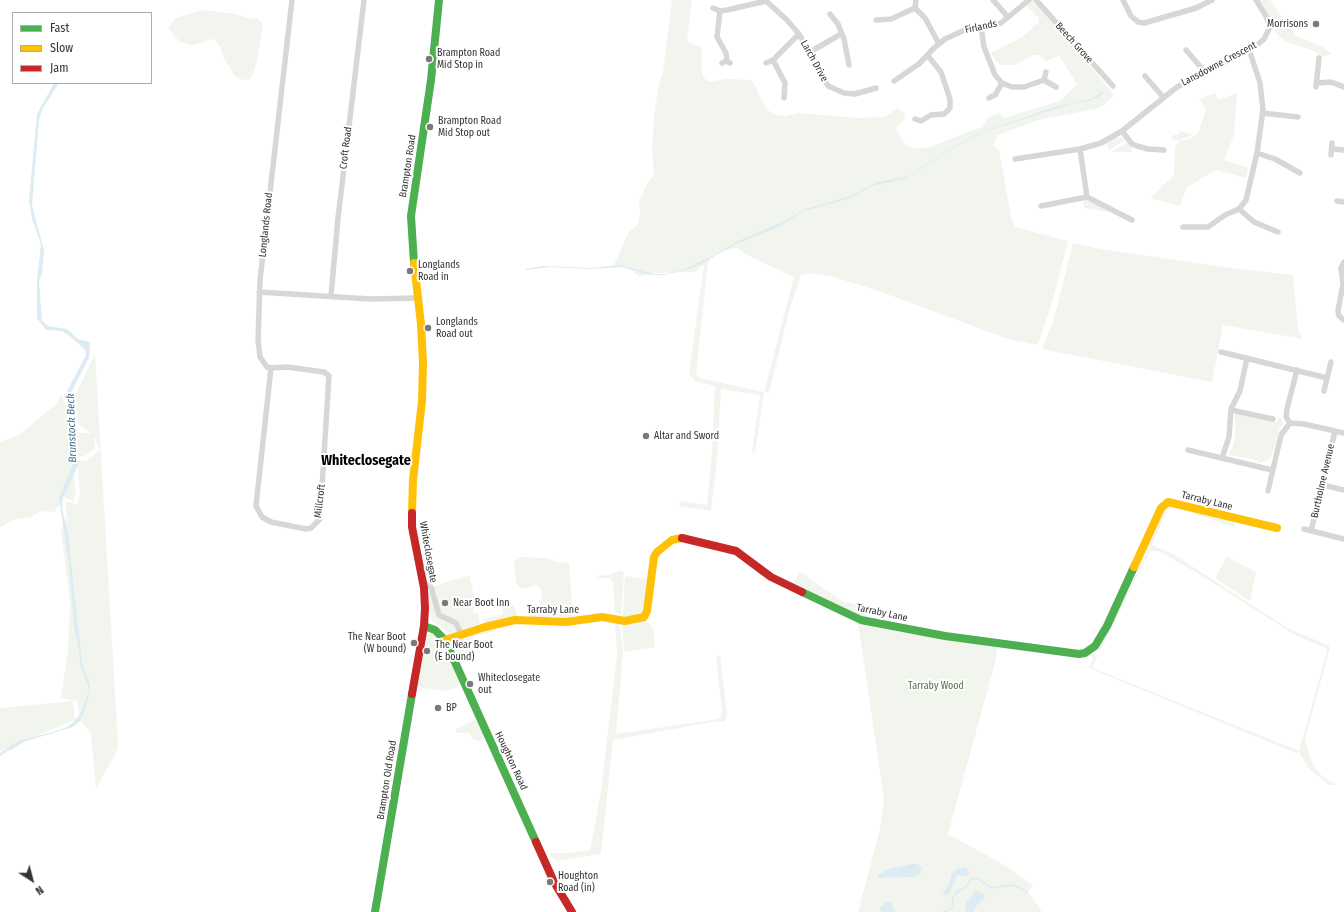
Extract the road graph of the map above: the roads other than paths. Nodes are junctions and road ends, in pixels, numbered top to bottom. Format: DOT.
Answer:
graph roads {
  1 [pos="292,0"];
  2 [pos="364,0"];
  3 [pos="440,0"];
  4 [pos="916,0"];
  5 [pos="993,0"];
  6 [pos="1029,0"];
  7 [pos="1036,0"];
  8 [pos="1123,0"];
  9 [pos="1212,0"];
  10 [pos="1256,0"];
  11 [pos="765,1"];
  12 [pos="713,8"];
  13 [pos="915,8"];
  14 [pos="720,11"];
  15 [pos="830,14"];
  16 [pos="1008,17"];
  17 [pos="876,20"];
  18 [pos="980,28"];
  19 [pos="799,34"];
  20 [pos="841,34"];
  21 [pos="939,44"];
  22 [pos="1248,49"];
  23 [pos="1186,50"];
  24 [pos="810,52"];
  25 [pos="928,56"];
  26 [pos="1319,58"];
  27 [pos="773,60"];
  28 [pos="726,62"];
  29 [pos="766,63"];
  30 [pos="849,65"];
  31 [pos="1046,72"];
  32 [pos="1204,72"];
  33 [pos="1145,76"];
  34 [pos="1044,80"];
  35 [pos="894,81"];
  36 [pos="1002,83"];
  37 [pos="1113,86"];
  38 [pos="1056,87"];
  39 [pos="1344,87"];
  40 [pos="876,88"];
  41 [pos="1164,97"];
  42 [pos="784,98"];
  43 [pos="989,98"];
  44 [pos="1262,113"];
  45 [pos="1298,117"];
  46 [pos="925,119"];
  47 [pos="915,120"];
  48 [pos="925,127"];
  49 [pos="1122,131"];
  50 [pos="1080,149"];
  51 [pos="1332,149"];
  52 [pos="1164,150"];
  53 [pos="1344,150"];
  54 [pos="1257,153"];
  55 [pos="1015,159"];
  56 [pos="1300,173"];
  57 [pos="1087,197"];
  58 [pos="1337,201"];
  59 [pos="1344,202"];
  60 [pos="1041,206"];
  61 [pos="1239,209"];
  62 [pos="1132,220"];
  63 [pos="1183,227"];
  64 [pos="1278,232"];
  65 [pos="1344,262"];
  66 [pos="260,292"];
  67 [pos="331,296"];
  68 [pos="419,298"];
  69 [pos="1344,320"];
  70 [pos="422,336"];
  71 [pos="1221,352"];
  72 [pos="1248,358"];
  73 [pos="1332,362"];
  74 [pos="271,368"];
  75 [pos="1297,370"];
  76 [pos="1327,378"];
  77 [pos="1324,391"];
  78 [pos="1231,410"];
  79 [pos="1273,419"];
  80 [pos="1290,423"];
  81 [pos="1335,431"];
  82 [pos="1344,434"];
  83 [pos="1188,450"];
  84 [pos="1222,458"];
  85 [pos="1272,470"];
  86 [pos="1322,484"];
  87 [pos="1344,490"];
  88 [pos="1268,491"];
  89 [pos="1277,528"];
  90 [pos="1304,529"];
  91 [pos="1311,531"];
  92 [pos="1344,538"];
  93 [pos="423,582"];
  94 [pos="424,626"];
  95 [pos="461,634"];
  96 [pos="445,640"];
  97 [pos="419,652"];
  98 [pos="375,912"];
  99 [pos="572,912"];
  1 -- 66 [label="street, Longlands Road"];
  2 -- 67 [label="street, Croft Road"];
  3 -- 68 [label="street, Brampton Road"];
  4 -- 13 [label="street"];
  5 -- 16 [label="street"];
  6 -- 16 [label="street, Firlands"];
  7 -- 37 [label="street, Beech Grove"];
  8 -- 9 [label="street"];
  10 -- 22 [label="street, Lansdowne Crescent"];
  11 -- 14 [label="street"];
  11 -- 19 [label="street, Larch Drive"];
  12 -- 14 [label="street"];
  13 -- 17 [label="street"];
  13 -- 21 [label="street"];
  14 -- 28 [label="street"];
  15 -- 20 [label="street"];
  16 -- 18 [label="street, Firlands"];
  18 -- 21 [label="street, Firlands"];
  18 -- 36 [label="street"];
  19 -- 24 [label="street, Larch Drive"];
  19 -- 27 [label="street"];
  20 -- 24 [label="street"];
  20 -- 30 [label="street"];
  21 -- 25 [label="street, Firlands"];
  22 -- 32 [label="street, Lansdowne Crescent"];
  22 -- 44 [label="street"];
  23 -- 32 [label="street"];
  24 -- 40 [label="street, Larch Drive"];
  25 -- 35 [label="street, Firlands"];
  25 -- 46 [label="street"];
  26 -- 39 [label="street"];
  27 -- 29 [label="street"];
  27 -- 42 [label="street"];
  31 -- 34 [label="street"];
  32 -- 41 [label="street, Lansdowne Crescent"];
  33 -- 41 [label="street"];
  34 -- 36 [label="street"];
  34 -- 38 [label="street"];
  36 -- 43 [label="street"];
  41 -- 49 [label="street, Lansdowne Crescent"];
  44 -- 45 [label="street"];
  44 -- 54 [label="street"];
  46 -- 47 [label="street"];
  46 -- 48 [label="street"];
  49 -- 50 [label="street, Lansdowne Crescent"];
  49 -- 52 [label="street"];
  50 -- 55 [label="street, Lansdowne Crescent"];
  50 -- 57 [label="street"];
  51 -- 53 [label="street"];
  54 -- 56 [label="street"];
  54 -- 61 [label="street"];
  57 -- 60 [label="street"];
  57 -- 62 [label="street"];
  58 -- 59 [label="street"];
  61 -- 63 [label="street"];
  61 -- 64 [label="street"];
  65 -- 69 [label="street"];
  66 -- 67 [label="street"];
  66 -- 74 [label="street"];
  67 -- 68 [label="street"];
  68 -- 70 [label="street, Brampton Road"];
  70 -- 93 [label="street, Whiteclosegate"];
  71 -- 72 [label="street"];
  72 -- 75 [label="street"];
  72 -- 78 [label="street"];
  73 -- 76 [label="street"];
  74 -- 74 [label="street, Millcroft"];
  75 -- 76 [label="street"];
  75 -- 80 [label="street"];
  76 -- 77 [label="street"];
  78 -- 79 [label="street"];
  78 -- 84 [label="street"];
  80 -- 81 [label="street"];
  80 -- 85 [label="street"];
  81 -- 82 [label="street"];
  81 -- 86 [label="street, Burtholme Avenue"];
  83 -- 84 [label="street"];
  84 -- 85 [label="street"];
  85 -- 88 [label="street"];
  86 -- 87 [label="street"];
  86 -- 91 [label="street, Burtholme Avenue"];
  89 -- 95 [label="street, Tarraby Lane"];
  90 -- 91 [label="street"];
  91 -- 92 [label="street"];
  93 -- 94 [label="street, Whiteclosegate"];
  93 -- 95 [label="street"];
  94 -- 96 [label="street, Houghton Road"];
  94 -- 97 [label="street, Whiteclosegate"];
  95 -- 96 [label="street, Tarraby Lane"];
  96 -- 99 [label="street, Houghton Road"];
  97 -- 98 [label="street, Brampton Old Road"];
}
